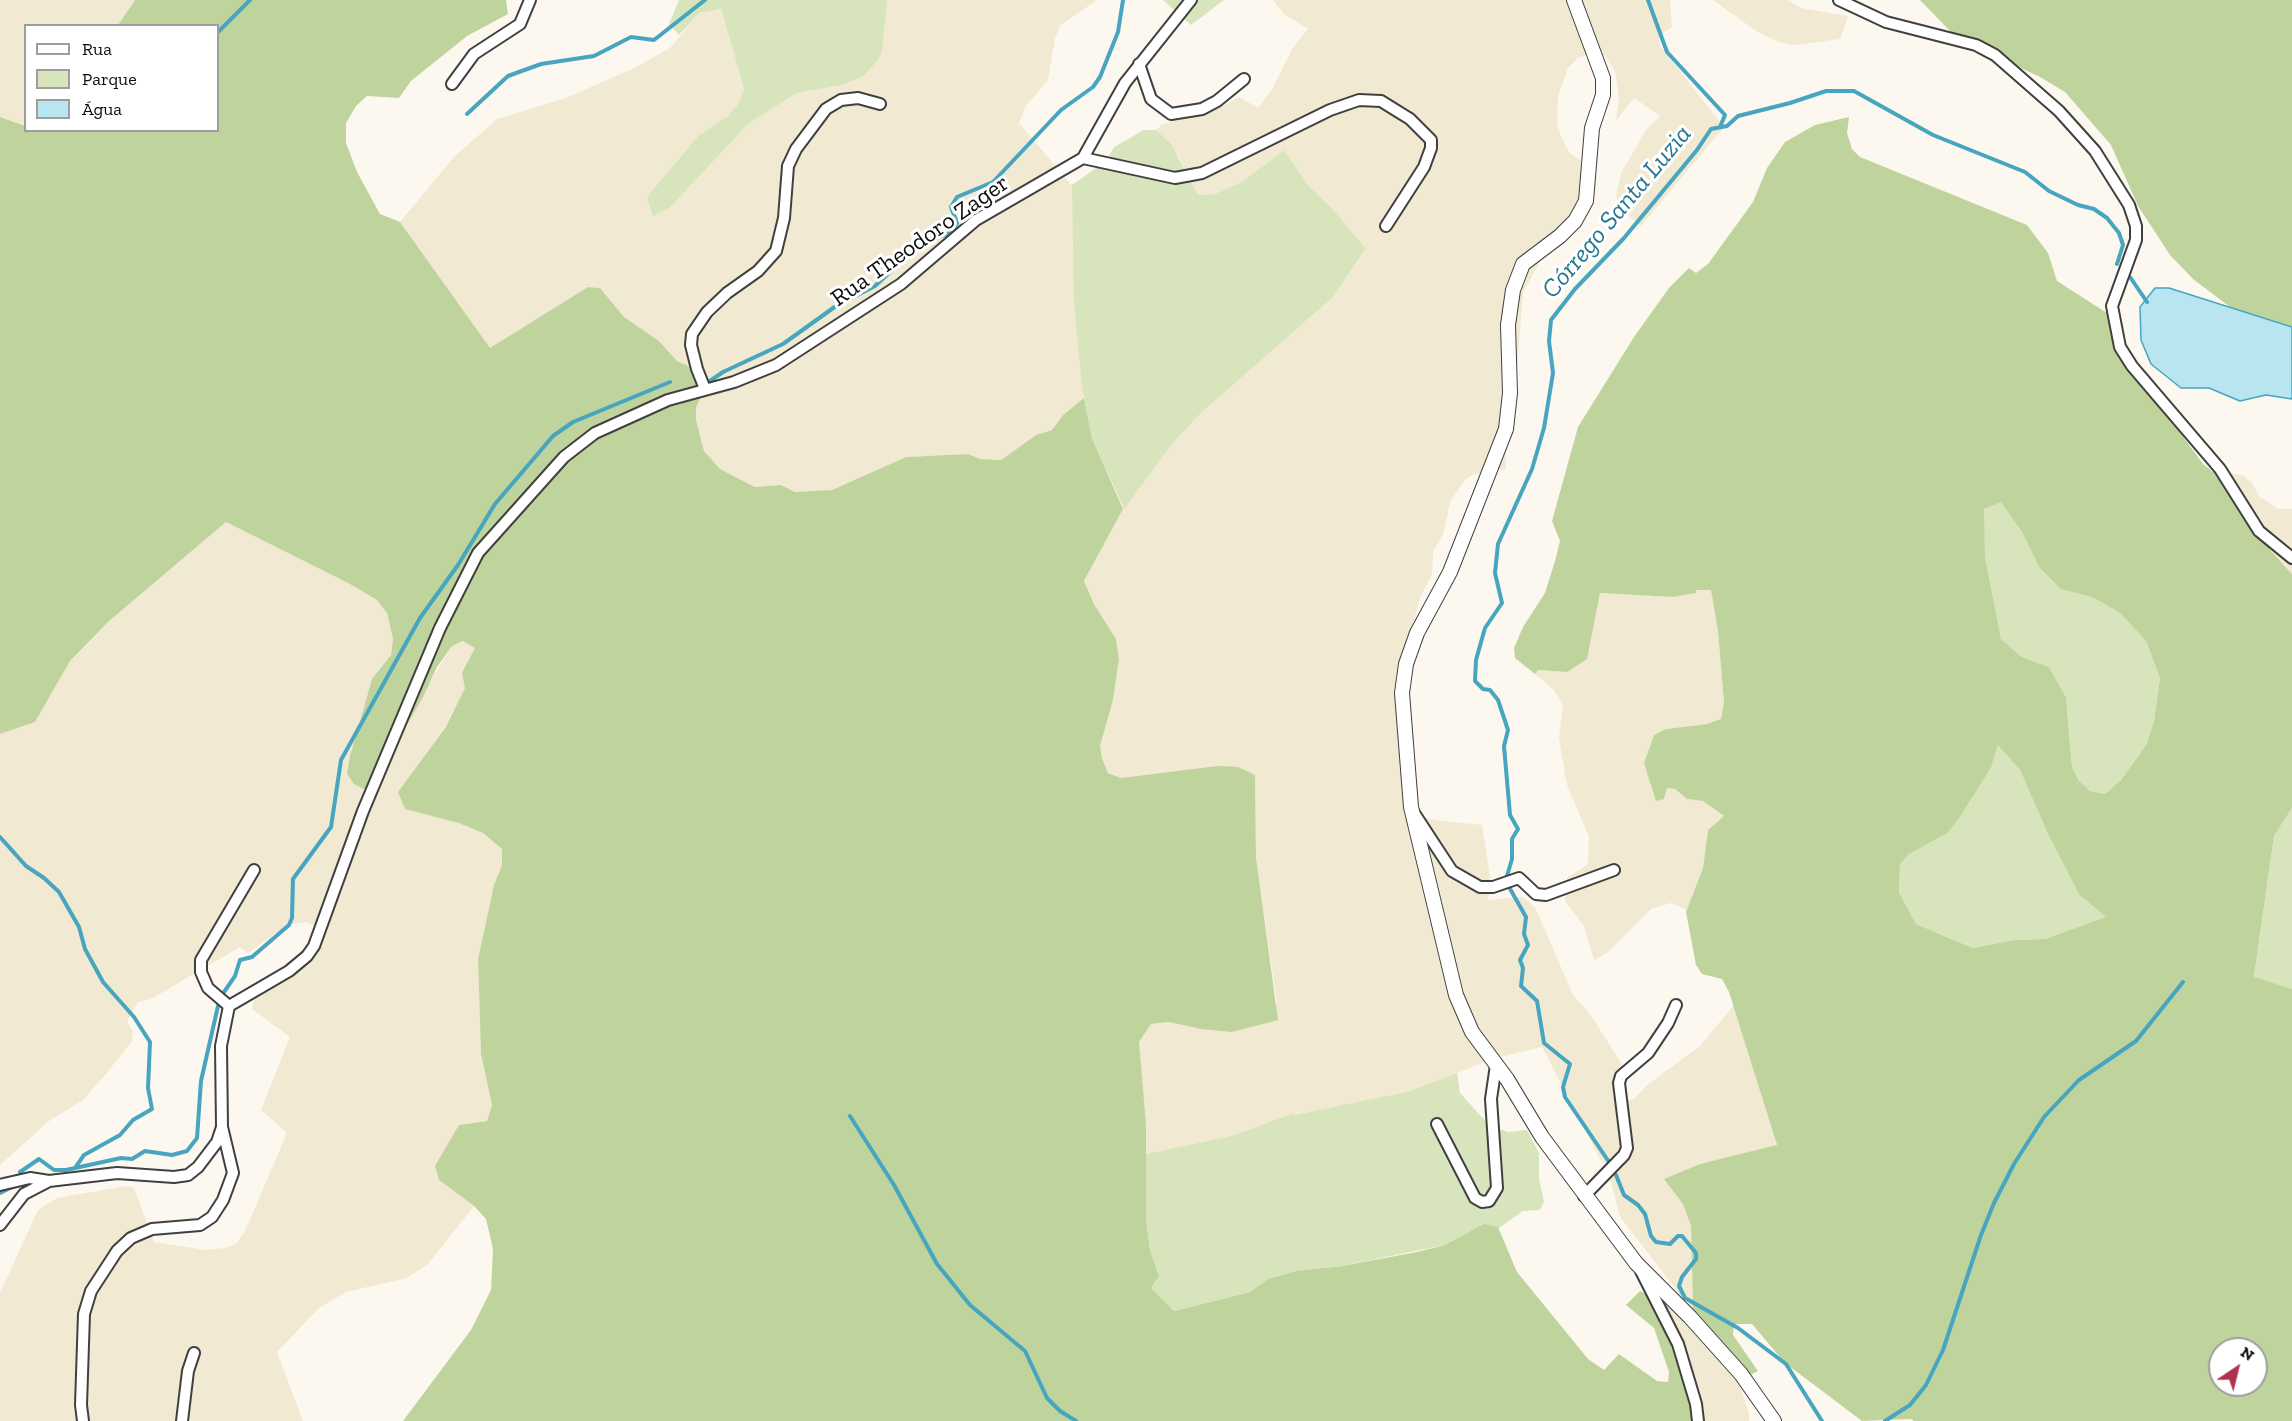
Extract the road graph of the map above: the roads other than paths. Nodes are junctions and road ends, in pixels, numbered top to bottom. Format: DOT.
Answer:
graph roads {
  1 [pos="530,0"];
  2 [pos="1191,0"];
  3 [pos="1574,0"];
  4 [pos="1839,0"];
  5 [pos="1139,64"];
  6 [pos="1244,79"];
  7 [pos="452,84"];
  8 [pos="880,104"];
  9 [pos="1083,158"];
  10 [pos="1386,226"];
  11 [pos="705,389"];
  12 [pos="2292,558"];
  13 [pos="1410,807"];
  14 [pos="254,870"];
  15 [pos="1614,870"];
  16 [pos="1676,1005"];
  17 [pos="229,1006"];
  18 [pos="1497,1065"];
  19 [pos="1437,1124"];
  20 [pos="222,1127"];
  21 [pos="50,1181"];
  22 [pos="0,1185"];
  23 [pos="1584,1196"];
  24 [pos="0,1225"];
  25 [pos="1636,1263"];
  26 [pos="194,1353"];
  27 [pos="83,1421"];
  28 [pos="182,1421"];
  29 [pos="1698,1421"];
  30 [pos="1774,1421"];
  1 -- 7 [label="street"];
  2 -- 5 [label="street, Rua Theodoro Zager"];
  3 -- 13 [label="street"];
  4 -- 12 [label="street"];
  5 -- 6 [label="street"];
  5 -- 9 [label="street, Rua Theodoro Zager"];
  8 -- 11 [label="street"];
  9 -- 10 [label="street"];
  9 -- 11 [label="street, Rua Theodoro Zager"];
  11 -- 17 [label="street, Rua Theodoro Zager"];
  13 -- 15 [label="street"];
  13 -- 18 [label="street"];
  14 -- 17 [label="street"];
  16 -- 23 [label="street"];
  17 -- 20 [label="street"];
  18 -- 19 [label="street"];
  18 -- 23 [label="street"];
  20 -- 21 [label="street"];
  20 -- 27 [label="street"];
  21 -- 22 [label="street"];
  21 -- 24 [label="street"];
  23 -- 25 [label="street"];
  25 -- 29 [label="street"];
  25 -- 30 [label="street"];
  26 -- 28 [label="street"];
}
